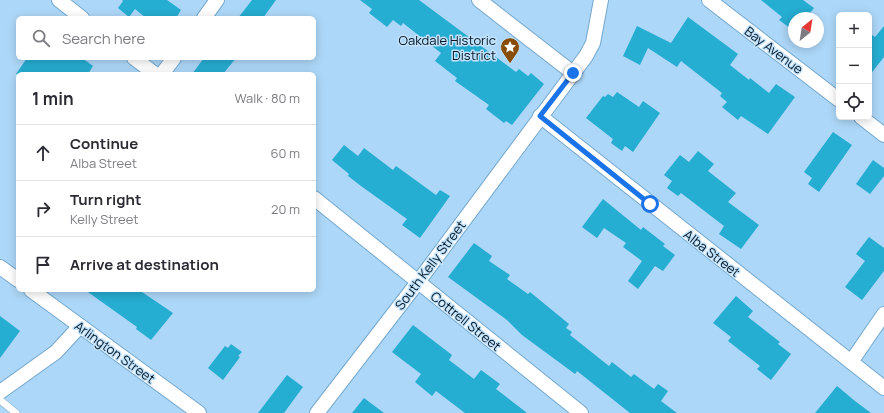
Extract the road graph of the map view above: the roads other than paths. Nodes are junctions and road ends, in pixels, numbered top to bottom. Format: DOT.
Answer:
graph roads {
  1 [pos="59,0"];
  2 [pos="217,0"];
  3 [pos="479,0"];
  4 [pos="601,0"];
  5 [pos="709,0"];
  6 [pos="79,16"];
  7 [pos="205,16"];
  8 [pos="137,60"];
  9 [pos="172,60"];
  10 [pos="152,72"];
  11 [pos="164,72"];
  12 [pos="573,73"];
  13 [pos="836,98"];
  14 [pos="540,116"];
  15 [pos="865,120"];
  16 [pos="884,134"];
  17 [pos="316,200"];
  18 [pos="418,282"];
  19 [pos="34,292"];
  20 [pos="884,314"];
  21 [pos="80,326"];
  22 [pos="851,362"];
  23 [pos="884,388"];
  24 [pos="0,392"];
  25 [pos="0,400"];
  26 [pos="16,413"];
  27 [pos="199,413"];
  28 [pos="317,413"];
  29 [pos="581,413"];
  1 -- 6 [label="street"];
  2 -- 7 [label="street"];
  3 -- 12 [label="street"];
  4 -- 12 [label="street, South Kelly Street"];
  5 -- 13 [label="street, Bay Avenue"];
  8 -- 10 [label="street"];
  9 -- 11 [label="street"];
  12 -- 14 [label="street, South Kelly Street"];
  14 -- 18 [label="street, South Kelly Street"];
  14 -- 22 [label="street, Alba Street"];
  15 -- 16 [label="street"];
  17 -- 18 [label="street, Cottrell Street"];
  18 -- 28 [label="street, South Kelly Street"];
  18 -- 29 [label="street, Cottrell Street"];
  19 -- 21 [label="street, Arlington Street"];
  20 -- 22 [label="street"];
  21 -- 24 [label="street"];
  21 -- 27 [label="street, Arlington Street"];
  22 -- 23 [label="street, Alba Street"];
  25 -- 26 [label="lane"];
}
